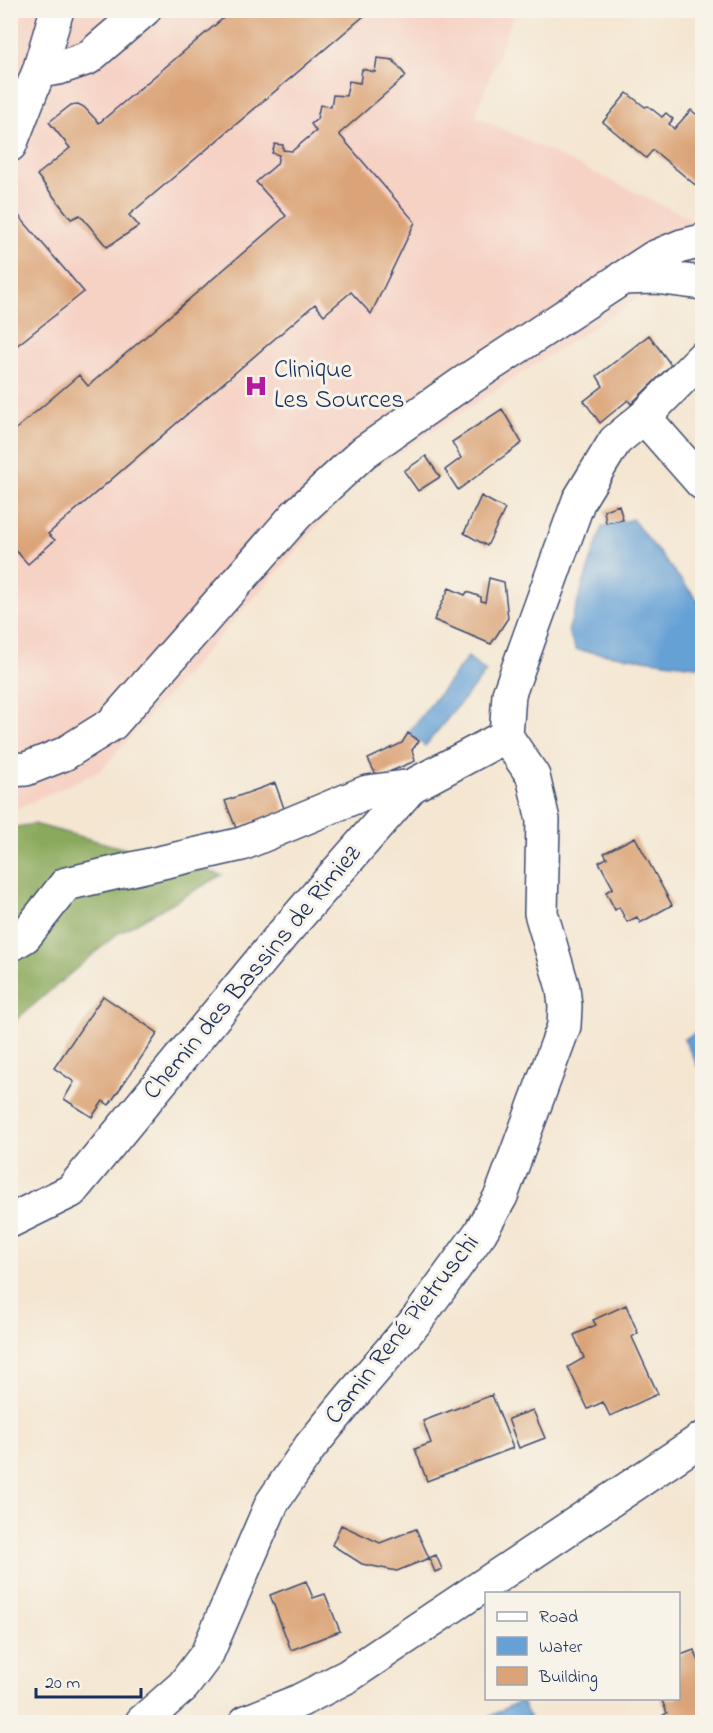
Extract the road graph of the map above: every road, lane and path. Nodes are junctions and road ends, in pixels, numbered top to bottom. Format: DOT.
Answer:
graph roads {
  1 [pos="57,10"];
  2 [pos="144,10"];
  3 [pos="39,71"];
  4 [pos="10,145"];
  5 [pos="702,241"];
  6 [pos="622,278"];
  7 [pos="702,283"];
  8 [pos="702,358"];
  9 [pos="644,417"];
  10 [pos="702,483"];
  11 [pos="506,736"];
  12 [pos="10,770"];
  13 [pos="412,786"];
  14 [pos="10,945"];
  15 [pos="10,1221"];
  16 [pos="702,1439"];
  17 [pos="142,1722"];
  18 [pos="246,1722"];
  1 -- 3 [label="street"];
  2 -- 3 [label="street"];
  3 -- 4 [label="street"];
  5 -- 6 [label="street"];
  6 -- 7 [label="street"];
  6 -- 12 [label="street"];
  8 -- 9 [label="street"];
  9 -- 10 [label="street"];
  9 -- 11 [label="street"];
  11 -- 13 [label="street, Chemin des Bassins de Rimiez"];
  11 -- 17 [label="street, Camin René Pietruschi"];
  13 -- 14 [label="street"];
  13 -- 15 [label="street, Chemin des Bassins de Rimiez"];
  16 -- 18 [label="street"];
}
